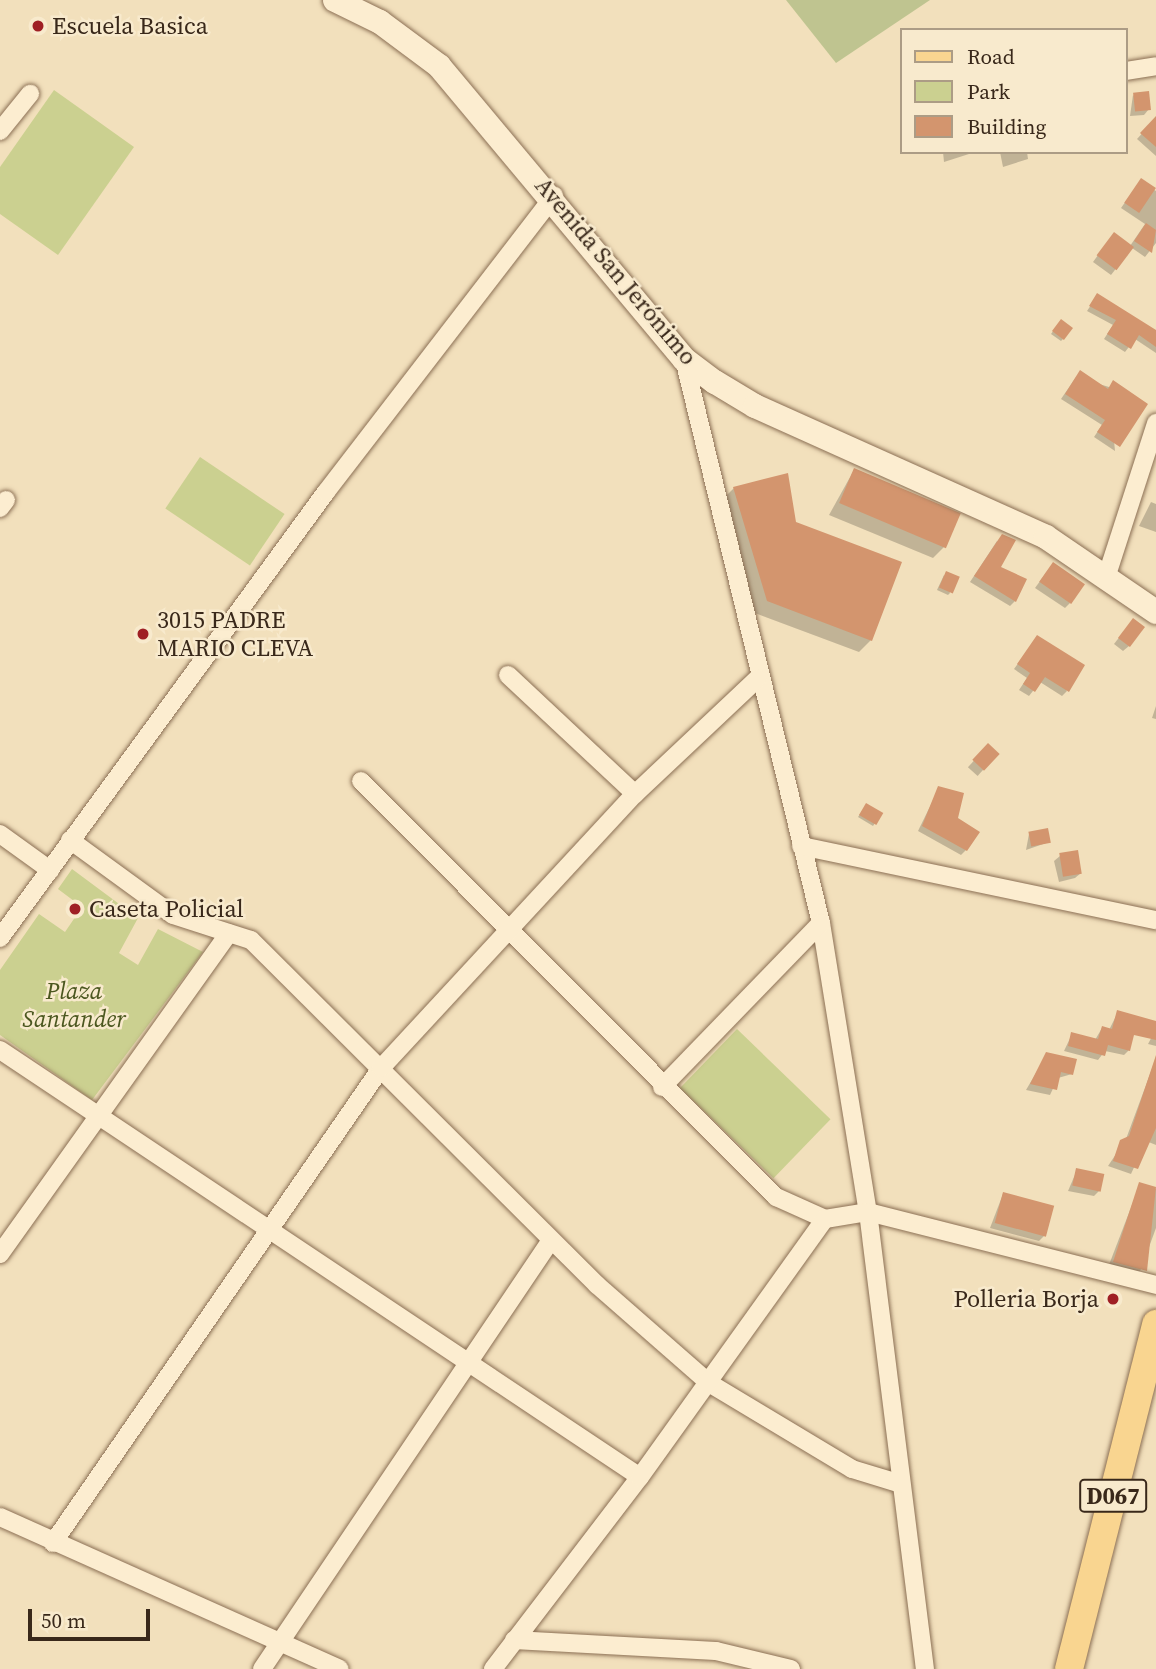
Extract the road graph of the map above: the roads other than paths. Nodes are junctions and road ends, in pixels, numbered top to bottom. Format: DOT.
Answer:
graph roads {
  1 [pos="335,0"];
  2 [pos="1156,66"];
  3 [pos="1128,71"];
  4 [pos="30,94"];
  5 [pos="0,131"];
  6 [pos="554,196"];
  7 [pos="684,359"];
  8 [pos="1156,423"];
  9 [pos="1107,575"];
  10 [pos="1156,611"];
  11 [pos="508,675"];
  12 [pos="757,679"];
  13 [pos="361,781"];
  14 [pos="635,794"];
  15 [pos="0,834"];
  16 [pos="70,840"];
  17 [pos="801,846"];
  18 [pos="50,870"];
  19 [pos="1156,920"];
  20 [pos="821,923"];
  21 [pos="508,926"];
  22 [pos="229,933"];
  23 [pos="0,938"];
  24 [pos="0,1049"];
  25 [pos="381,1068"];
  26 [pos="662,1087"];
  27 [pos="99,1117"];
  28 [pos="868,1212"];
  29 [pos="825,1219"];
  30 [pos="265,1229"];
  31 [pos="551,1240"];
  32 [pos="0,1254"];
  33 [pos="1156,1285"];
  34 [pos="1156,1324"];
  35 [pos="467,1365"];
  36 [pos="709,1383"];
  37 [pos="640,1477"];
  38 [pos="901,1485"];
  39 [pos="0,1517"];
  40 [pos="53,1543"];
  41 [pos="541,1610"];
  42 [pos="559,1639"];
  43 [pos="514,1640"];
  44 [pos="280,1643"];
  45 [pos="716,1651"];
  46 [pos="262,1669"];
  47 [pos="340,1669"];
  48 [pos="492,1669"];
  49 [pos="713,1669"];
  50 [pos="791,1669"];
  51 [pos="925,1669"];
  52 [pos="1069,1669"];
  1 -- 6 [label="street, Avenida San Jerónimo"];
  2 -- 3 [label="street"];
  4 -- 5 [label="street"];
  6 -- 7 [label="street, Avenida San Jerónimo"];
  6 -- 16 [label="street"];
  7 -- 9 [label="street, Avenida San Jerónimo"];
  7 -- 12 [label="street"];
  8 -- 9 [label="street"];
  9 -- 10 [label="street, Avenida San Jerónimo"];
  11 -- 14 [label="street"];
  12 -- 14 [label="street"];
  12 -- 17 [label="street"];
  13 -- 21 [label="street"];
  14 -- 21 [label="street"];
  15 -- 18 [label="street"];
  16 -- 18 [label="street"];
  16 -- 22 [label="street"];
  17 -- 19 [label="street"];
  17 -- 20 [label="street"];
  18 -- 23 [label="street"];
  20 -- 26 [label="street"];
  20 -- 28 [label="street"];
  21 -- 25 [label="street"];
  21 -- 26 [label="street"];
  22 -- 25 [label="street"];
  22 -- 27 [label="street"];
  24 -- 27 [label="street"];
  25 -- 30 [label="street"];
  25 -- 31 [label="street"];
  26 -- 29 [label="street"];
  27 -- 30 [label="street"];
  27 -- 32 [label="street"];
  28 -- 29 [label="street"];
  28 -- 33 [label="street"];
  28 -- 38 [label="street"];
  29 -- 36 [label="street"];
  30 -- 35 [label="street"];
  30 -- 40 [label="street"];
  31 -- 35 [label="street"];
  31 -- 36 [label="street"];
  34 -- 52 [label="main road, D067"];
  35 -- 37 [label="street"];
  35 -- 44 [label="street"];
  36 -- 37 [label="street"];
  36 -- 38 [label="street"];
  37 -- 41 [label="street"];
  38 -- 51 [label="street"];
  39 -- 40 [label="street"];
  40 -- 44 [label="street"];
  41 -- 42 [label="street"];
  41 -- 43 [label="street"];
  42 -- 43 [label="street"];
  42 -- 45 [label="street"];
  43 -- 48 [label="street"];
  44 -- 46 [label="street"];
  44 -- 47 [label="street"];
  45 -- 49 [label="street"];
  45 -- 50 [label="street"];
}
